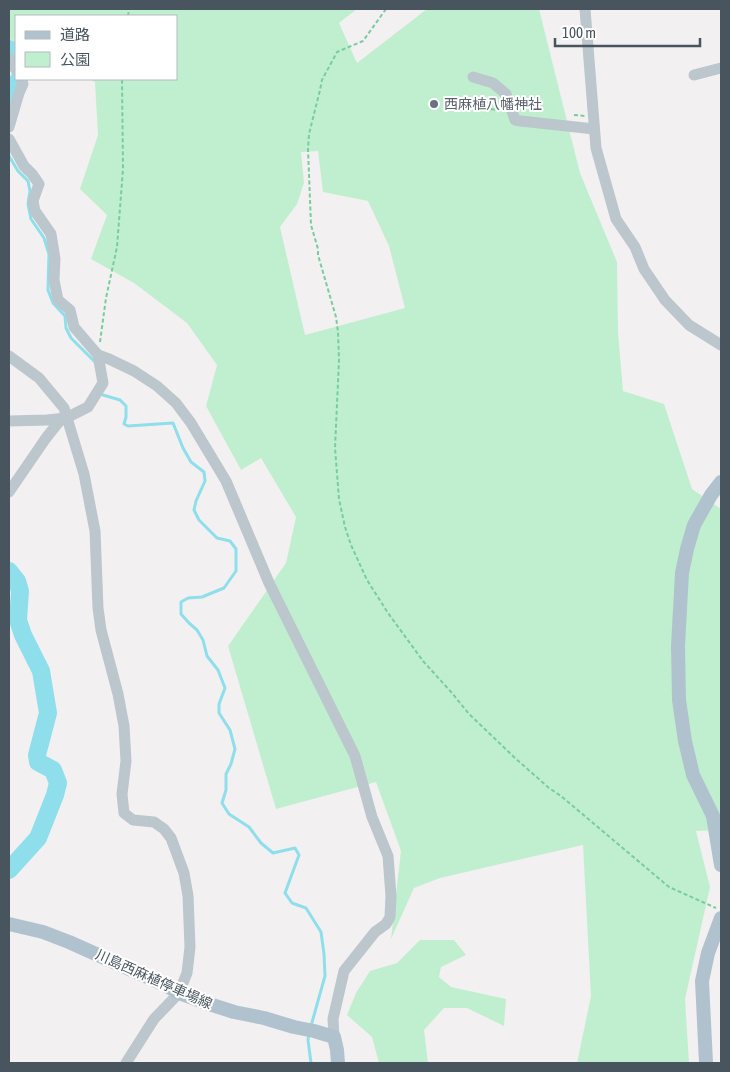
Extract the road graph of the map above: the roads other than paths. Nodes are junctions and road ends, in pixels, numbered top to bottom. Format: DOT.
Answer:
graph roads {
  1 [pos="585,9"];
  2 [pos="721,68"];
  3 [pos="694,74"];
  4 [pos="472,77"];
  5 [pos="22,82"];
  6 [pos="9,127"];
  7 [pos="594,129"];
  8 [pos="9,139"];
  9 [pos="721,345"];
  10 [pos="98,355"];
  11 [pos="9,356"];
  12 [pos="64,418"];
  13 [pos="9,421"];
  14 [pos="721,482"];
  15 [pos="9,492"];
  16 [pos="720,845"];
  17 [pos="721,865"];
  18 [pos="721,918"];
  19 [pos="9,924"];
  20 [pos="179,992"];
  21 [pos="334,1037"];
  22 [pos="126,1063"];
  23 [pos="338,1063"];
  24 [pos="706,1063"];
  1 -- 7 [label="street"];
  2 -- 3 [label="street"];
  4 -- 7 [label="street"];
  5 -- 6 [label="street"];
  7 -- 9 [label="street"];
  8 -- 10 [label="street"];
  10 -- 12 [label="street"];
  10 -- 21 [label="street"];
  11 -- 12 [label="street"];
  12 -- 13 [label="street"];
  12 -- 15 [label="street"];
  12 -- 20 [label="street"];
  14 -- 16 [label="main road"];
  16 -- 17 [label="main road"];
  18 -- 24 [label="main road"];
  19 -- 20 [label="main road, 川島西麻植停車場線"];
  20 -- 21 [label="main road, 川島西麻植停車場線"];
  20 -- 22 [label="street"];
  21 -- 23 [label="main road"];
}
